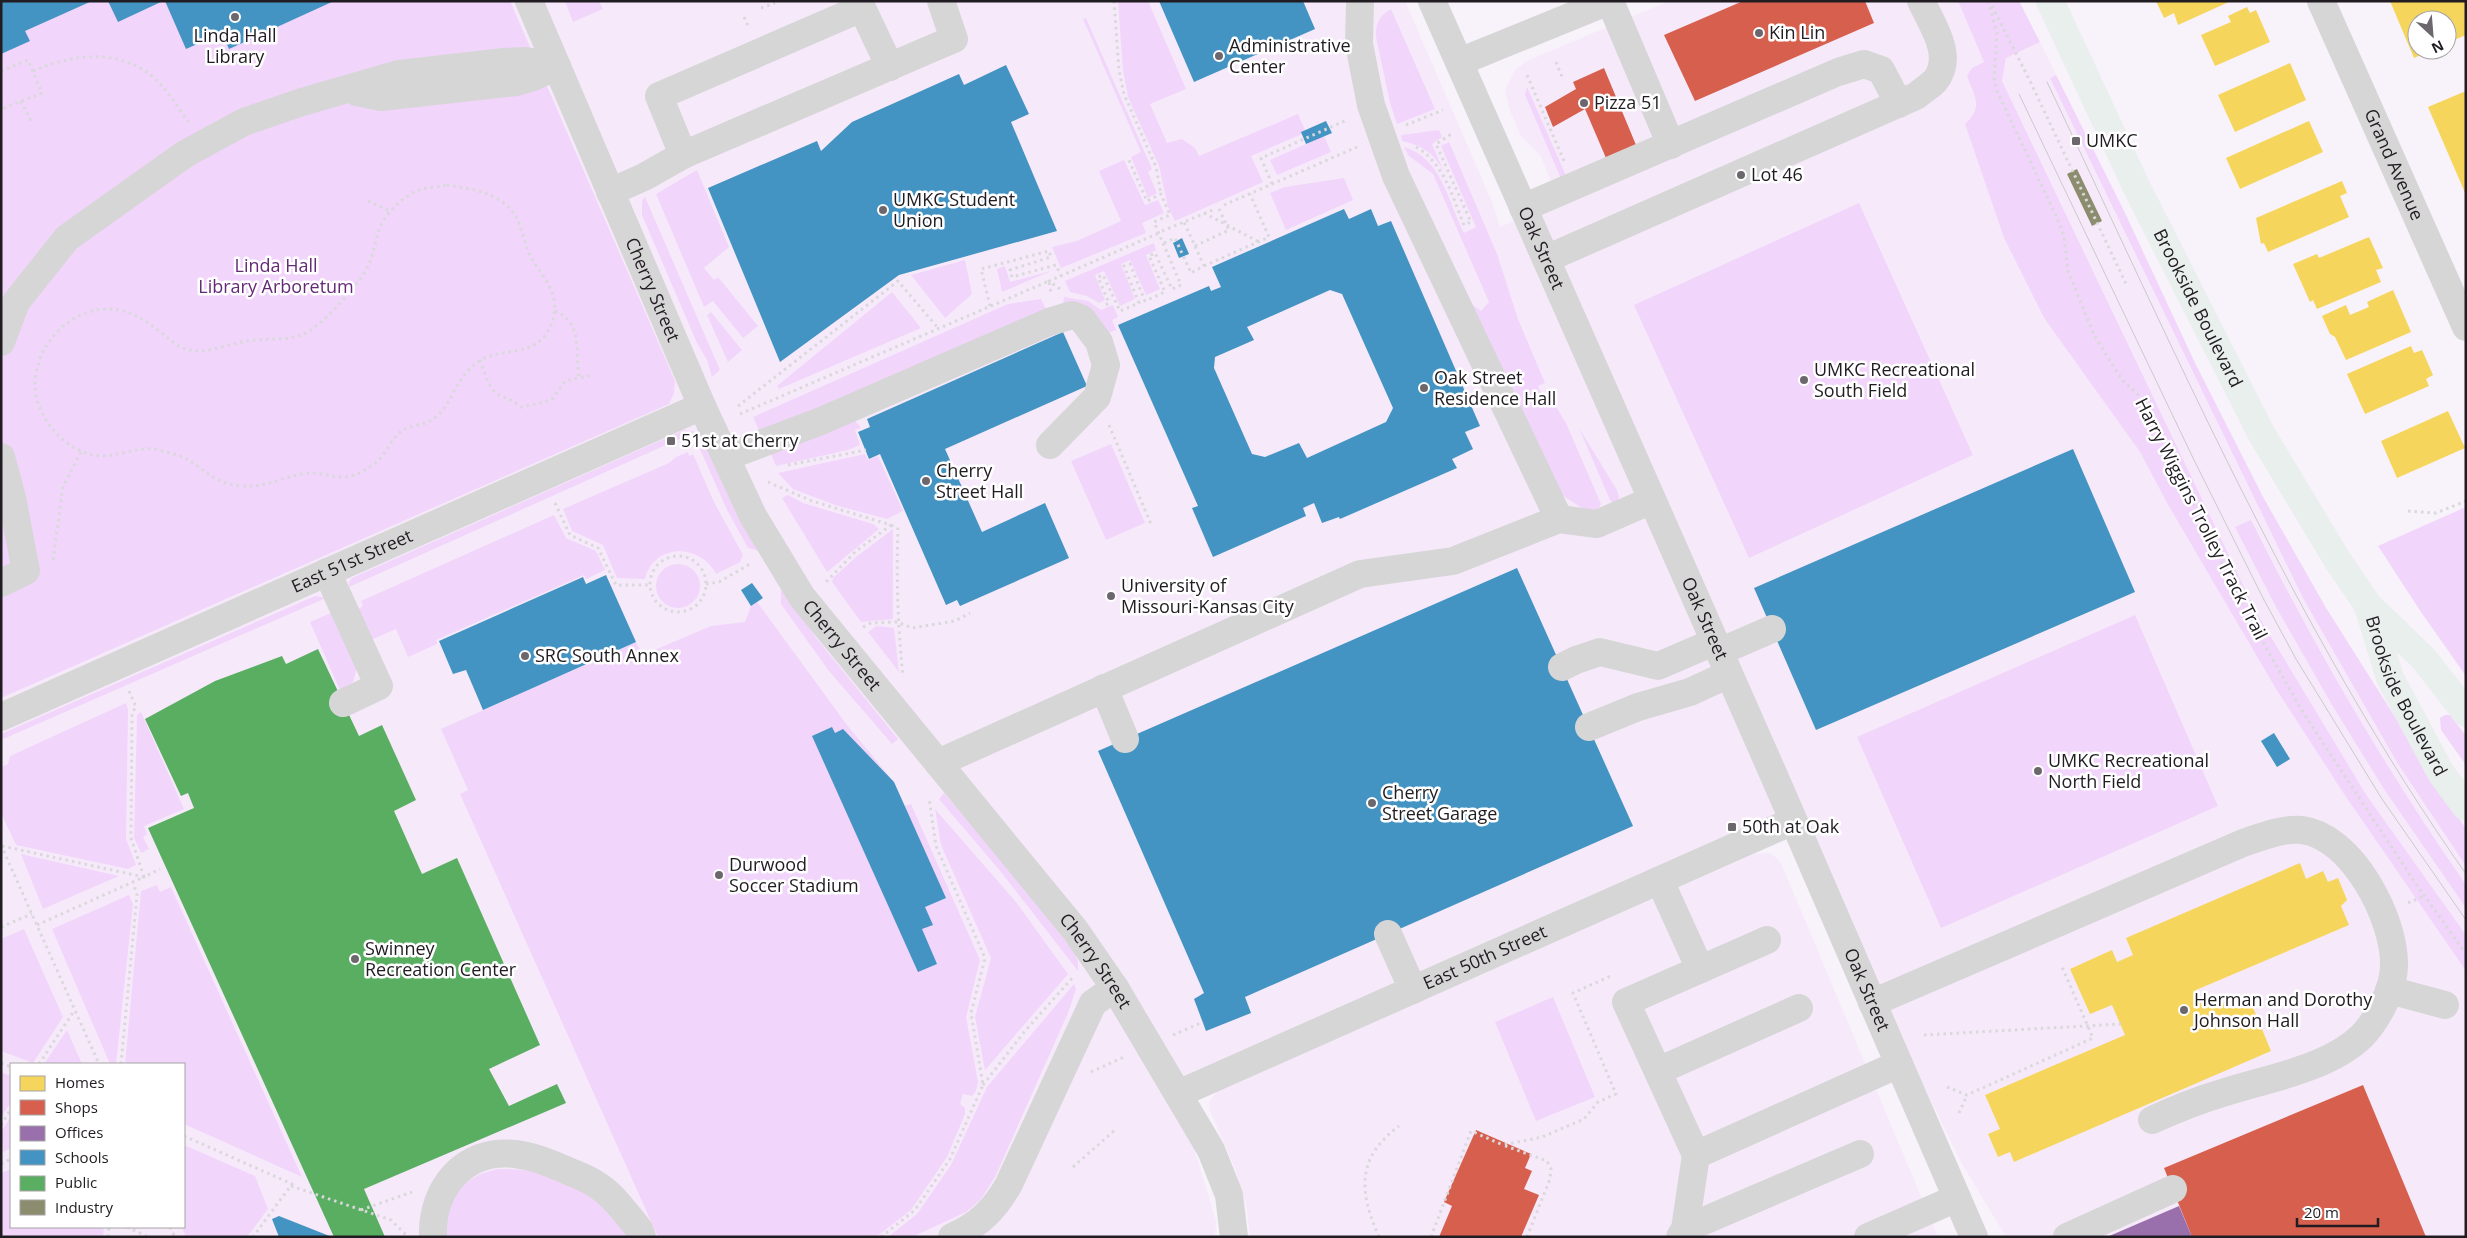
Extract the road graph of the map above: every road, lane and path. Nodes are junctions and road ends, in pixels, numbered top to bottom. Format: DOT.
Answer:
graph roads {
  1 [pos="529,1"];
  2 [pos="941,1"];
  3 [pos="1114,1"];
  4 [pos="1360,1"];
  5 [pos="1432,1"];
  6 [pos="1609,1"];
  7 [pos="1921,1"];
  8 [pos="1989,1"];
  9 [pos="2050,1"];
  10 [pos="2321,1"];
  11 [pos="775,3"];
  12 [pos="761,8"];
  13 [pos="744,17"];
  14 [pos="748,25"];
  15 [pos="1459,62"];
  16 [pos="1556,62"];
  17 [pos="557,66"];
  18 [pos="890,67"];
  19 [pos="1,71"];
  20 [pos="33,71"];
  21 [pos="1527,75"];
  22 [pos="1563,79"];
  23 [pos="22,101"];
  24 [pos="1,102"];
  25 [pos="1899,104"];
  26 [pos="1443,110"];
  27 [pos="1352,118"];
  28 [pos="31,121"];
  29 [pos="1400,128"];
  30 [pos="1453,133"];
  31 [pos="203,143"];
  32 [pos="1363,144"];
  33 [pos="1409,145"];
  34 [pos="1671,145"];
  35 [pos="683,155"];
  36 [pos="1128,158"];
  37 [pos="1567,168"];
  38 [pos="1272,184"];
  39 [pos="610,192"];
  40 [pos="1161,194"];
  41 [pos="1250,194"];
  42 [pos="368,201"];
  43 [pos="1224,205"];
  44 [pos="1523,208"];
  45 [pos="390,211"];
  46 [pos="1204,213"];
  47 [pos="1184,222"];
  48 [pos="1226,225"];
  49 [pos="1161,232"];
  50 [pos="1259,242"];
  51 [pos="1164,243"];
  52 [pos="1195,246"];
  53 [pos="1546,259"];
  54 [pos="1204,266"];
  55 [pos="1061,276"];
  56 [pos="1049,281"];
  57 [pos="2127,286"];
  58 [pos="1062,290"];
  59 [pos="990,306"];
  60 [pos="1101,307"];
  61 [pos="555,311"];
  62 [pos="2466,327"];
  63 [pos="938,328"];
  64 [pos="1,342"];
  65 [pos="480,360"];
  66 [pos="592,375"];
  67 [pos="579,377"];
  68 [pos="702,406"];
  69 [pos="738,406"];
  70 [pos="740,414"];
  71 [pos="1105,417"];
  72 [pos="1050,445"];
  73 [pos="82,450"];
  74 [pos="866,450"];
  75 [pos="1,457"];
  76 [pos="726,457"];
  77 [pos="783,466"];
  78 [pos="767,482"];
  79 [pos="1652,500"];
  80 [pos="2466,500"];
  81 [pos="555,503"];
  82 [pos="2408,511"];
  83 [pos="1559,519"];
  84 [pos="1150,524"];
  85 [pos="891,525"];
  86 [pos="753,562"];
  87 [pos="26,571"];
  88 [pos="327,572"];
  89 [pos="1,583"];
  90 [pos="706,584"];
  91 [pos="824,584"];
  92 [pos="650,585"];
  93 [pos="2368,605"];
  94 [pos="970,613"];
  95 [pos="897,622"];
  96 [pos="1772,629"];
  97 [pos="858,630"];
  98 [pos="1721,656"];
  99 [pos="1562,667"];
  100 [pos="903,678"];
  101 [pos="1104,688"];
  102 [pos="129,691"];
  103 [pos="343,703"];
  104 [pos="2466,713"];
  105 [pos="1,717"];
  106 [pos="1589,727"];
  107 [pos="1125,739"];
  108 [pos="938,763"];
  109 [pos="933,793"];
  110 [pos="2466,807"];
  111 [pos="1793,821"];
  112 [pos="2,845"];
  113 [pos="160,869"];
  114 [pos="144,877"];
  115 [pos="1660,881"];
  116 [pos="133,882"];
  117 [pos="2424,896"];
  118 [pos="2412,901"];
  119 [pos="32,914"];
  120 [pos="37,925"];
  121 [pos="1,928"];
  122 [pos="1388,934"];
  123 [pos="1766,940"];
  124 [pos="2466,954"];
  125 [pos="2062,967"];
  126 [pos="1700,969"];
  127 [pos="1074,975"];
  128 [pos="1613,975"];
  129 [pos="1115,988"];
  130 [pos="1413,990"];
  131 [pos="2389,990"];
  132 [pos="1872,1003"];
  133 [pos="2445,1005"];
  134 [pos="1798,1008"];
  135 [pos="75,1010"];
  136 [pos="2121,1024"];
  137 [pos="2088,1026"];
  138 [pos="1924,1035"];
  139 [pos="40,1063"];
  140 [pos="98,1063"];
  141 [pos="121,1063"];
  142 [pos="1899,1064"];
  143 [pos="1658,1071"];
  144 [pos="982,1085"];
  145 [pos="1947,1087"];
  146 [pos="1178,1094"];
  147 [pos="1967,1095"];
  148 [pos="10,1110"];
  149 [pos="1959,1112"];
  150 [pos="2152,1120"];
  151 [pos="1,1124"];
  152 [pos="1399,1126"];
  153 [pos="1115,1130"];
  154 [pos="185,1136"];
  155 [pos="1503,1144"];
  156 [pos="1860,1154"];
  157 [pos="1696,1155"];
  158 [pos="1072,1167"];
  159 [pos="448,1179"];
  160 [pos="291,1186"];
  161 [pos="2173,1189"];
  162 [pos="1957,1198"];
  163 [pos="361,1210"];
  164 [pos="129,1228"];
  165 [pos="1682,1233"];
  166 [pos="148,1237"];
  167 [pos="253,1237"];
  168 [pos="408,1237"];
  169 [pos="433,1237"];
  170 [pos="642,1237"];
  171 [pos="880,1237"];
  172 [pos="952,1237"];
  173 [pos="1234,1237"];
  174 [pos="1379,1237"];
  175 [pos="1431,1237"];
  176 [pos="1527,1237"];
  177 [pos="1868,1237"];
  178 [pos="1974,1237"];
  179 [pos="2067,1237"];
  1 -- 17 [label="street, Cherry Street"];
  2 -- 18 [label="street"];
  3 -- 40 [label="path"];
  4 -- 83 [label="street"];
  5 -- 15 [label="street, Oak Street"];
  6 -- 15 [label="street"];
  6 -- 34 [label="street"];
  7 -- 25 [label="street"];
  8 -- 57 [label="path"];
  8 -- 117 [label="path, Harry Wiggins Trolley Track Trail"];
  9 -- 93 [label="main road, Brookside Boulevard"];
  10 -- 62 [label="street, Grand Avenue"];
  11 -- 12 [label="path"];
  13 -- 14 [label="path"];
  15 -- 44 [label="street, Oak Street"];
  16 -- 22 [label="path"];
  17 -- 31 [label="street"];
  17 -- 39 [label="street, Cherry Street"];
  18 -- 35 [label="street"];
  18 -- 35 [label="street"];
  19 -- 20 [label="path"];
  20 -- 23 [label="path"];
  20 -- 31 [label="path"];
  21 -- 37 [label="path"];
  23 -- 24 [label="path"];
  23 -- 28 [label="path"];
  25 -- 34 [label="street"];
  25 -- 53 [label="street"];
  26 -- 29 [label="path"];
  27 -- 38 [label="path"];
  30 -- 33 [label="path"];
  31 -- 64 [label="street"];
  32 -- 38 [label="path"];
  34 -- 44 [label="street"];
  35 -- 39 [label="street"];
  36 -- 40 [label="path"];
  38 -- 41 [label="path"];
  39 -- 68 [label="street, Cherry Street"];
  40 -- 49 [label="path"];
  41 -- 43 [label="path"];
  41 -- 50 [label="path"];
  42 -- 45 [label="path"];
  44 -- 53 [label="street, Oak Street"];
  45 -- 61 [label="path"];
  45 -- 73 [label="path"];
  46 -- 47 [label="path"];
  46 -- 48 [label="path"];
  46 -- 48 [label="path"];
  47 -- 49 [label="path"];
  47 -- 52 [label="path"];
  48 -- 50 [label="path"];
  48 -- 52 [label="path"];
  49 -- 51 [label="path"];
  49 -- 55 [label="path"];
  50 -- 54 [label="path"];
  51 -- 54 [label="path"];
  51 -- 60 [label="path"];
  52 -- 54 [label="path"];
  53 -- 79 [label="street, Oak Street"];
  55 -- 56 [label="path"];
  55 -- 59 [label="path"];
  56 -- 58 [label="path"];
  56 -- 59 [label="path"];
  59 -- 63 [label="path"];
  61 -- 65 [label="path"];
  61 -- 67 [label="path"];
  63 -- 69 [label="path"];
  63 -- 70 [label="path"];
  65 -- 67 [label="path"];
  65 -- 73 [label="path"];
  66 -- 67 [label="path"];
  68 -- 76 [label="street, Cherry Street"];
  68 -- 88 [label="street, East 51st Street"];
  71 -- 84 [label="path"];
  72 -- 76 [label="street"];
  73 -- 87 [label="path"];
  74 -- 77 [label="path"];
  75 -- 87 [label="street"];
  76 -- 108 [label="street, Cherry Street"];
  78 -- 85 [label="path"];
  79 -- 83 [label="street"];
  79 -- 98 [label="street, Oak Street"];
  80 -- 82 [label="path"];
  81 -- 92 [label="path"];
  83 -- 101 [label="street"];
  85 -- 91 [label="path"];
  85 -- 95 [label="path"];
  86 -- 90 [label="path"];
  87 -- 89 [label="street"];
  88 -- 103 [label="street"];
  88 -- 105 [label="street, East 51st Street"];
  90 -- 92 [label="path"];
  90 -- 92 [label="path"];
  93 -- 104 [label="main road, Brookside Boulevard"];
  93 -- 110 [label="main road, Brookside Boulevard"];
  94 -- 95 [label="path"];
  95 -- 97 [label="path"];
  95 -- 100 [label="path"];
  96 -- 98 [label="street"];
  98 -- 99 [label="street"];
  98 -- 106 [label="street"];
  98 -- 111 [label="street, Oak Street"];
  101 -- 107 [label="street"];
  101 -- 108 [label="street"];
  102 -- 114 [label="path"];
  108 -- 129 [label="street, Cherry Street"];
  109 -- 144 [label="path"];
  111 -- 115 [label="street, East 50th Street"];
  111 -- 132 [label="street, Oak Street"];
  112 -- 114 [label="path"];
  112 -- 119 [label="path"];
  113 -- 114 [label="path"];
  114 -- 116 [label="path"];
  115 -- 126 [label="street"];
  115 -- 130 [label="street, East 50th Street"];
  116 -- 120 [label="path"];
  116 -- 141 [label="path"];
  117 -- 118 [label="path"];
  117 -- 124 [label="path, Harry Wiggins Trolley Track Trail"];
  119 -- 120 [label="path"];
  119 -- 121 [label="path"];
  120 -- 135 [label="path"];
  122 -- 130 [label="street"];
  123 -- 126 [label="street"];
  125 -- 137 [label="path"];
  126 -- 143 [label="street"];
  127 -- 144 [label="path"];
  128 -- 155 [label="path"];
  129 -- 146 [label="street, Cherry Street"];
  129 -- 172 [label="street"];
  130 -- 146 [label="street, East 50th Street"];
  131 -- 132 [label="street"];
  131 -- 133 [label="street"];
  131 -- 150 [label="street"];
  132 -- 142 [label="street, Oak Street"];
  134 -- 143 [label="street"];
  135 -- 139 [label="path"];
  135 -- 140 [label="path"];
  136 -- 137 [label="path"];
  137 -- 138 [label="path"];
  137 -- 147 [label="path"];
  142 -- 157 [label="street"];
  142 -- 162 [label="street, Oak Street"];
  143 -- 157 [label="street"];
  144 -- 171 [label="path"];
  145 -- 147 [label="path"];
  146 -- 173 [label="street, Cherry Street"];
  147 -- 149 [label="path"];
  148 -- 151 [label="path"];
  152 -- 174 [label="path"];
  153 -- 158 [label="path"];
  154 -- 160 [label="path"];
  155 -- 175 [label="path"];
  155 -- 176 [label="path"];
  156 -- 165 [label="street"];
  157 -- 165 [label="street"];
  159 -- 163 [label="path"];
  159 -- 169 [label="street"];
  159 -- 170 [label="street"];
  160 -- 163 [label="path"];
  160 -- 167 [label="path"];
  161 -- 179 [label="street"];
  162 -- 177 [label="street"];
  162 -- 178 [label="street, Oak Street"];
  163 -- 168 [label="path"];
  164 -- 166 [label="path"];
}
